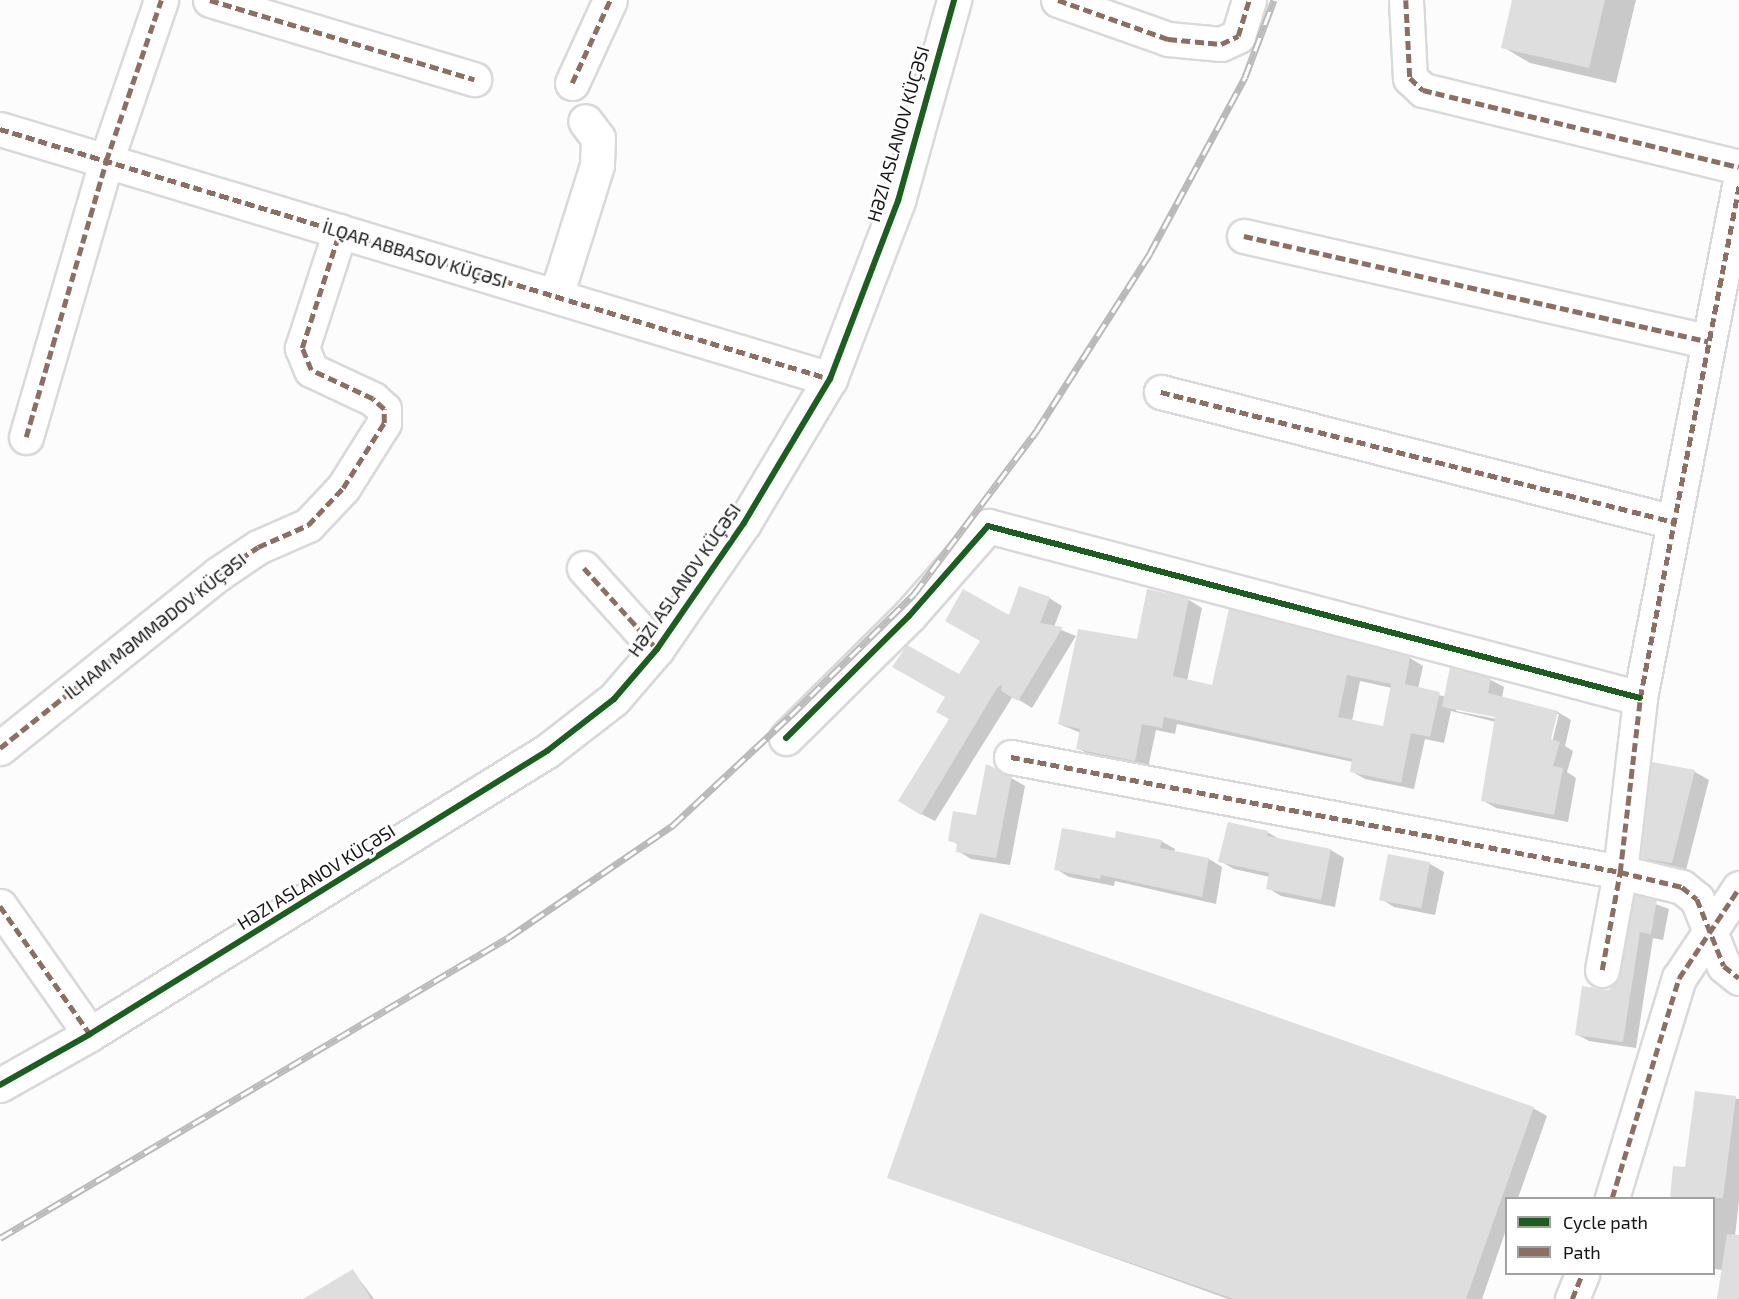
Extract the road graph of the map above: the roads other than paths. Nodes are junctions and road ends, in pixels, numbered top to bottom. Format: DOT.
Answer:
graph roads {
  1 [pos="161,0"];
  2 [pos="210,0"];
  3 [pos="610,0"];
  4 [pos="954,0"];
  5 [pos="1058,0"];
  6 [pos="1249,0"];
  7 [pos="1406,0"];
  8 [pos="474,79"];
  9 [pos="572,83"];
  10 [pos="585,122"];
  11 [pos="0,129"];
  12 [pos="106,160"];
  13 [pos="1739,166"];
  14 [pos="1739,186"];
  15 [pos="340,231"];
  16 [pos="1244,236"];
  17 [pos="556,296"];
  18 [pos="1708,341"];
  19 [pos="830,379"];
  20 [pos="1161,392"];
  21 [pos="26,437"];
  22 [pos="1674,522"];
  23 [pos="584,568"];
  24 [pos="657,649"];
  25 [pos="1640,698"];
  26 [pos="786,738"];
  27 [pos="0,748"];
  28 [pos="1011,757"];
  29 [pos="1620,872"];
  30 [pos="1739,888"];
  31 [pos="0,906"];
  32 [pos="1708,932"];
  33 [pos="1602,970"];
  34 [pos="1739,978"];
  35 [pos="90,1034"];
  36 [pos="0,1085"];
  37 [pos="1612,1197"];
  38 [pos="1582,1275"];
  39 [pos="1572,1299"];
  1 -- 12 [label="street"];
  2 -- 8 [label="street"];
  3 -- 9 [label="street"];
  4 -- 19 [label="street, HƏZI ASLANOV KÜÇƏSI"];
  5 -- 6 [label="street"];
  7 -- 13 [label="street"];
  10 -- 17 [label="street"];
  11 -- 12 [label="street, İLQAR ABBASOV KÜÇƏSI"];
  12 -- 15 [label="street, İLQAR ABBASOV KÜÇƏSI"];
  12 -- 21 [label="street"];
  14 -- 18 [label="street"];
  15 -- 17 [label="street, İLQAR ABBASOV KÜÇƏSI"];
  15 -- 27 [label="street, İLHAM MƏMMƏDOV KÜÇƏSI"];
  16 -- 18 [label="street"];
  17 -- 19 [label="street, İLQAR ABBASOV KÜÇƏSI"];
  18 -- 22 [label="street"];
  19 -- 24 [label="street, HƏZI ASLANOV KÜÇƏSI"];
  20 -- 22 [label="street"];
  22 -- 25 [label="street"];
  23 -- 24 [label="street"];
  24 -- 35 [label="street, HƏZI ASLANOV KÜÇƏSI"];
  25 -- 26 [label="street"];
  25 -- 29 [label="street"];
  28 -- 29 [label="street"];
  29 -- 32 [label="street"];
  29 -- 33 [label="street"];
  30 -- 32 [label="street"];
  31 -- 35 [label="street"];
  32 -- 34 [label="street"];
  32 -- 37 [label="street"];
  35 -- 36 [label="street, HƏZI ASLANOV KÜÇƏSI"];
  38 -- 39 [label="street"];
}
